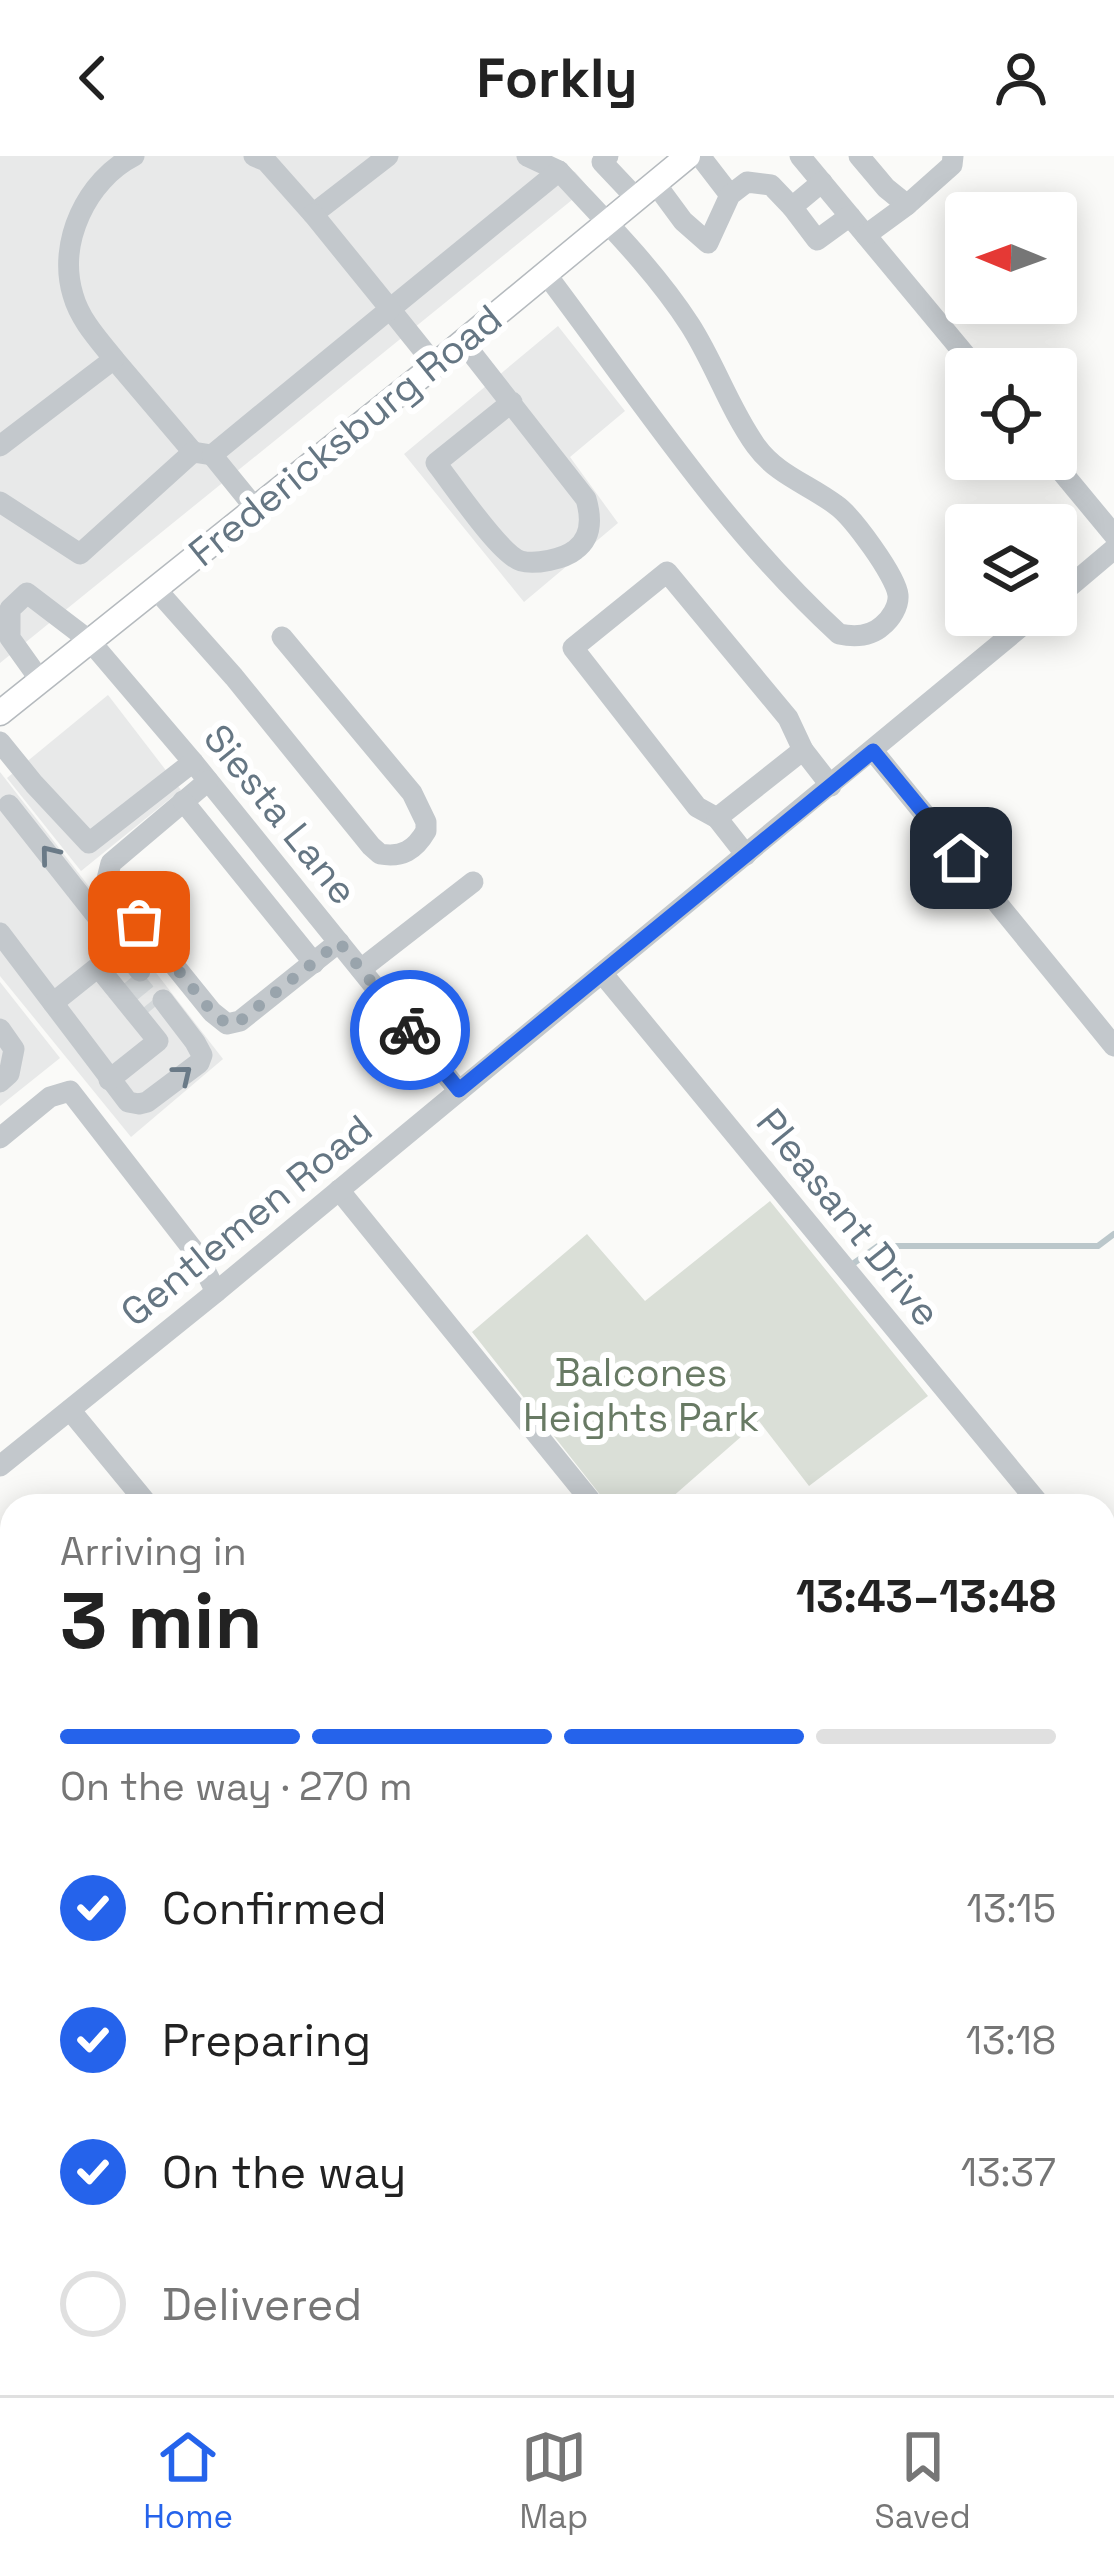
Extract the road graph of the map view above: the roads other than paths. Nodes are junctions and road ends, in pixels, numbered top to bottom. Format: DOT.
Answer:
graph roads {
  1 [pos="134,156"];
  2 [pos="254,156"];
  3 [pos="388,156"];
  4 [pos="526,156"];
  5 [pos="686,156"];
  6 [pos="700,156"];
  7 [pos="800,156"];
  8 [pos="859,156"];
  9 [pos="952,156"];
  10 [pos="600,158"];
  11 [pos="559,171"];
  12 [pos="822,182"];
  13 [pos="646,190"];
  14 [pos="730,194"];
  15 [pos="907,205"];
  16 [pos="792,207"];
  17 [pos="313,214"];
  18 [pos="850,216"];
  19 [pos="606,222"];
  20 [pos="866,235"];
  21 [pos="546,274"];
  22 [pos="391,309"];
  23 [pos="463,342"];
  24 [pos="960,348"];
  25 [pos="114,359"];
  26 [pos="435,365"];
  27 [pos="512,402"];
  28 [pos="0,446"];
  29 [pos="203,454"];
  30 [pos="1069,480"];
  31 [pos="0,502"];
  32 [pos="255,508"];
  33 [pos="1114,535"];
  34 [pos="1114,549"];
  35 [pos="1077,580"];
  36 [pos="155,588"];
  37 [pos="1010,636"];
  38 [pos="282,637"];
  39 [pos="89,641"];
  40 [pos="40,680"];
  41 [pos="0,712"];
  42 [pos="0,742"];
  43 [pos="803,750"];
  44 [pos="873,751"];
  45 [pos="193,762"];
  46 [pos="208,781"];
  47 [pos="34,784"];
  48 [pos="830,786"];
  49 [pos="183,801"];
  50 [pos="4,809"];
  51 [pos="718,818"];
  52 [pos="746,855"];
  53 [pos="473,882"];
  54 [pos="0,933"];
  55 [pos="339,942"];
  56 [pos="314,962"];
  57 [pos="134,968"];
  58 [pos="361,969"];
  59 [pos="602,973"];
  60 [pos="52,1003"];
  61 [pos="164,1006"];
  62 [pos="0,1029"];
  63 [pos="1114,1046"];
  64 [pos="110,1080"];
  65 [pos="0,1082"];
  66 [pos="459,1090"];
  67 [pos="0,1138"];
  68 [pos="339,1190"];
  69 [pos="216,1292"];
  70 [pos="70,1410"];
  71 [pos="0,1466"];
  72 [pos="139,1494"];
  73 [pos="585,1494"];
  74 [pos="1030,1494"];
  1 -- 25 [label="street"];
  2 -- 17 [label="street"];
  3 -- 17 [label="street"];
  4 -- 11 [label="street"];
  5 -- 13 [label="main road, Fredericksburg Road"];
  6 -- 14 [label="street"];
  7 -- 12 [label="street"];
  8 -- 15 [label="street"];
  9 -- 15 [label="street"];
  10 -- 13 [label="street"];
  11 -- 19 [label="street"];
  11 -- 22 [label="street"];
  12 -- 16 [label="street"];
  12 -- 18 [label="street"];
  13 -- 14 [label="street"];
  13 -- 19 [label="main road, Fredericksburg Road"];
  14 -- 16 [label="street"];
  15 -- 20 [label="street"];
  16 -- 18 [label="street"];
  17 -- 22 [label="street"];
  18 -- 20 [label="street"];
  19 -- 21 [label="main road, Fredericksburg Road"];
  19 -- 21 [label="street"];
  20 -- 24 [label="street"];
  21 -- 23 [label="main road, Fredericksburg Road"];
  22 -- 26 [label="street"];
  22 -- 29 [label="street"];
  23 -- 26 [label="main road, Fredericksburg Road"];
  23 -- 27 [label="street"];
  25 -- 28 [label="street"];
  25 -- 29 [label="street"];
  26 -- 32 [label="main road, Fredericksburg Road"];
  27 -- 27 [label="street"];
  29 -- 31 [label="street"];
  29 -- 32 [label="street"];
  30 -- 33 [label="street"];
  32 -- 36 [label="main road, Fredericksburg Road"];
  34 -- 35 [label="street"];
  36 -- 38 [label="street"];
  36 -- 39 [label="main road, Fredericksburg Road"];
  37 -- 44 [label="street, Gentlemen Road"];
  39 -- 40 [label="main road, Fredericksburg Road"];
  39 -- 40 [label="street, Siesta Lane"];
  39 -- 45 [label="street, Siesta Lane"];
  40 -- 41 [label="main road, Fredericksburg Road"];
  42 -- 47 [label="street"];
  43 -- 48 [label="street"];
  43 -- 51 [label="street"];
  43 -- 51 [label="street"];
  44 -- 48 [label="street, Gentlemen Road"];
  44 -- 63 [label="street"];
  45 -- 46 [label="street, Siesta Lane"];
  45 -- 47 [label="street"];
  46 -- 49 [label="street"];
  46 -- 55 [label="street, Siesta Lane"];
  47 -- 50 [label="street"];
  48 -- 52 [label="street, Gentlemen Road"];
  49 -- 56 [label="street"];
  49 -- 56 [label="street"];
  57 -- 50 [label="street, one-way"];
  51 -- 52 [label="street"];
  52 -- 59 [label="street, Gentlemen Road"];
  53 -- 58 [label="street"];
  54 -- 60 [label="street"];
  55 -- 56 [label="street"];
  55 -- 58 [label="street, Siesta Lane"];
  58 -- 66 [label="street, Siesta Lane"];
  59 -- 66 [label="street, Gentlemen Road"];
  59 -- 74 [label="street, Pleasant Drive"];
  60 -- 64 [label="street"];
  60 -- 64 [label="street"];
  64 -- 61 [label="street, one-way"];
  62 -- 65 [label="street"];
  66 -- 68 [label="street, Gentlemen Road"];
  67 -- 69 [label="street"];
  68 -- 69 [label="street, Gentlemen Road"];
  68 -- 73 [label="street"];
  69 -- 70 [label="street, Gentlemen Road"];
  70 -- 71 [label="street, Gentlemen Road"];
  70 -- 72 [label="street"];
}
